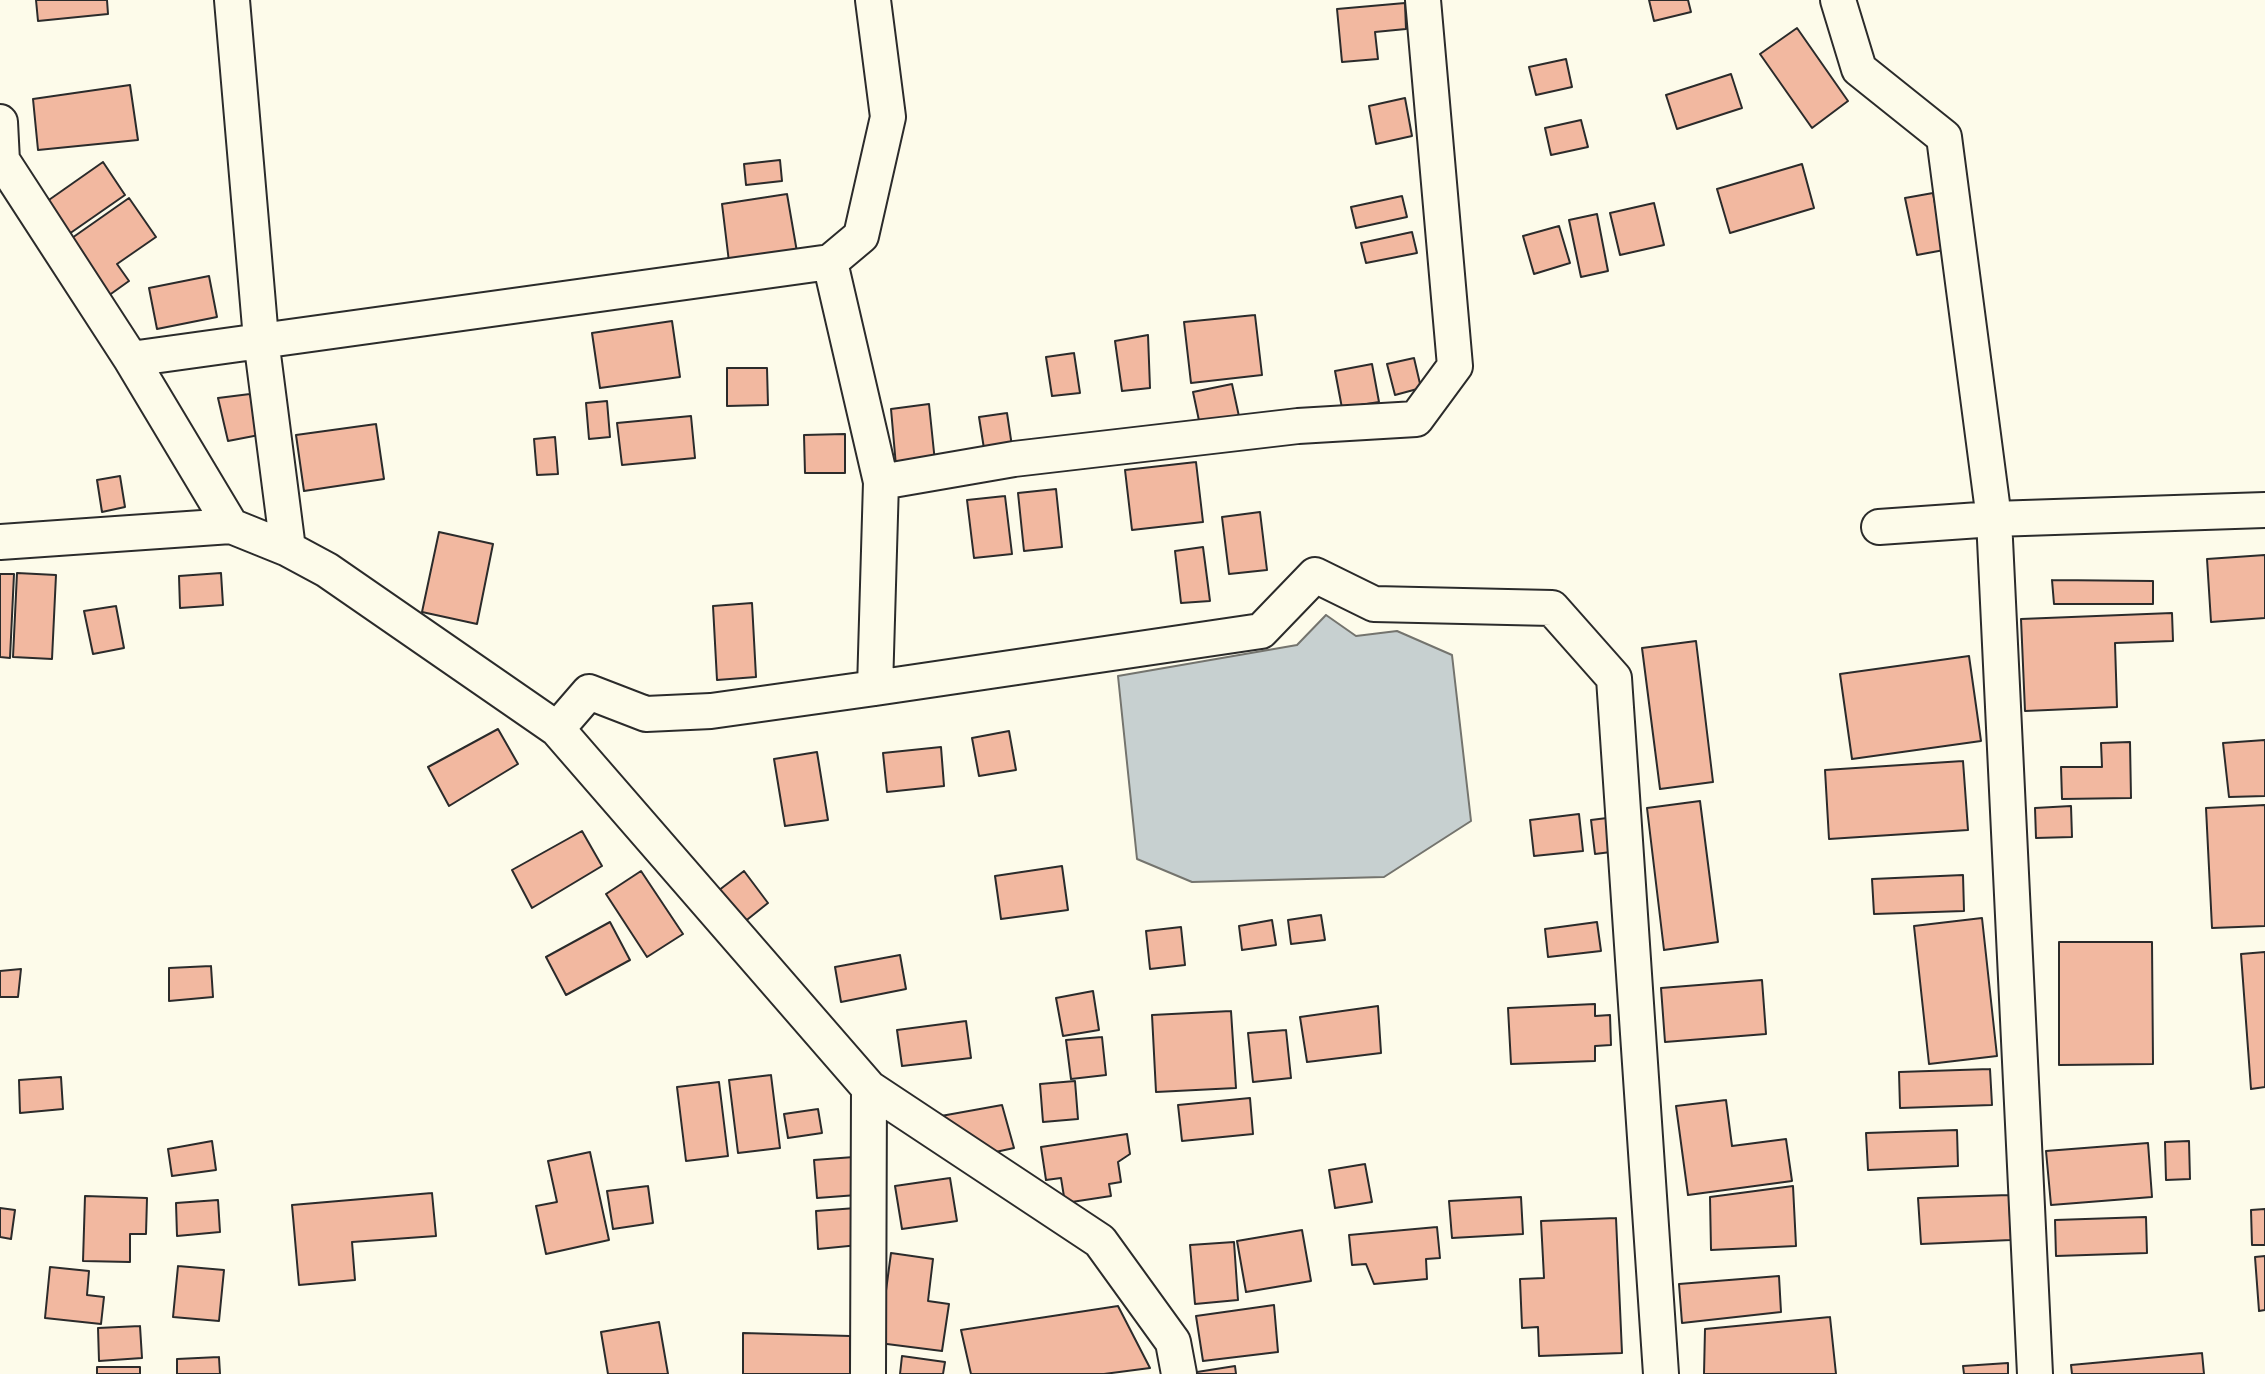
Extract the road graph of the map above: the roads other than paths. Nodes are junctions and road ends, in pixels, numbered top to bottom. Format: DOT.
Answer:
graph roads {
  1 [pos="232,0"];
  2 [pos="873,0"];
  3 [pos="1423,0"];
  4 [pos="1838,0"];
  5 [pos="0,122"];
  6 [pos="1,159"];
  7 [pos="830,262"];
  8 [pos="261,339"];
  9 [pos="131,359"];
  10 [pos="881,482"];
  11 [pos="2265,510"];
  12 [pos="1994,519"];
  13 [pos="231,526"];
  14 [pos="1879,527"];
  15 [pos="0,542"];
  16 [pos="288,549"];
  17 [pos="875,688"];
  18 [pos="557,729"];
  19 [pos="869,1088"];
  20 [pos="868,1374"];
  21 [pos="1179,1374"];
  22 [pos="1661,1374"];
  23 [pos="2035,1374"];
  1 -- 8 [label="street"];
  2 -- 7 [label="street"];
  3 -- 10 [label="street"];
  4 -- 12 [label="street"];
  5 -- 6 [label="street"];
  6 -- 9 [label="street"];
  7 -- 8 [label="street"];
  7 -- 10 [label="street"];
  8 -- 9 [label="street"];
  8 -- 16 [label="street"];
  9 -- 13 [label="street"];
  10 -- 17 [label="street"];
  11 -- 12 [label="street"];
  12 -- 14 [label="street"];
  12 -- 23 [label="street"];
  13 -- 15 [label="street"];
  13 -- 16 [label="street"];
  16 -- 18 [label="street"];
  17 -- 18 [label="street"];
  17 -- 22 [label="street"];
  18 -- 19 [label="street"];
  19 -- 20 [label="street"];
  19 -- 21 [label="street"];
}
